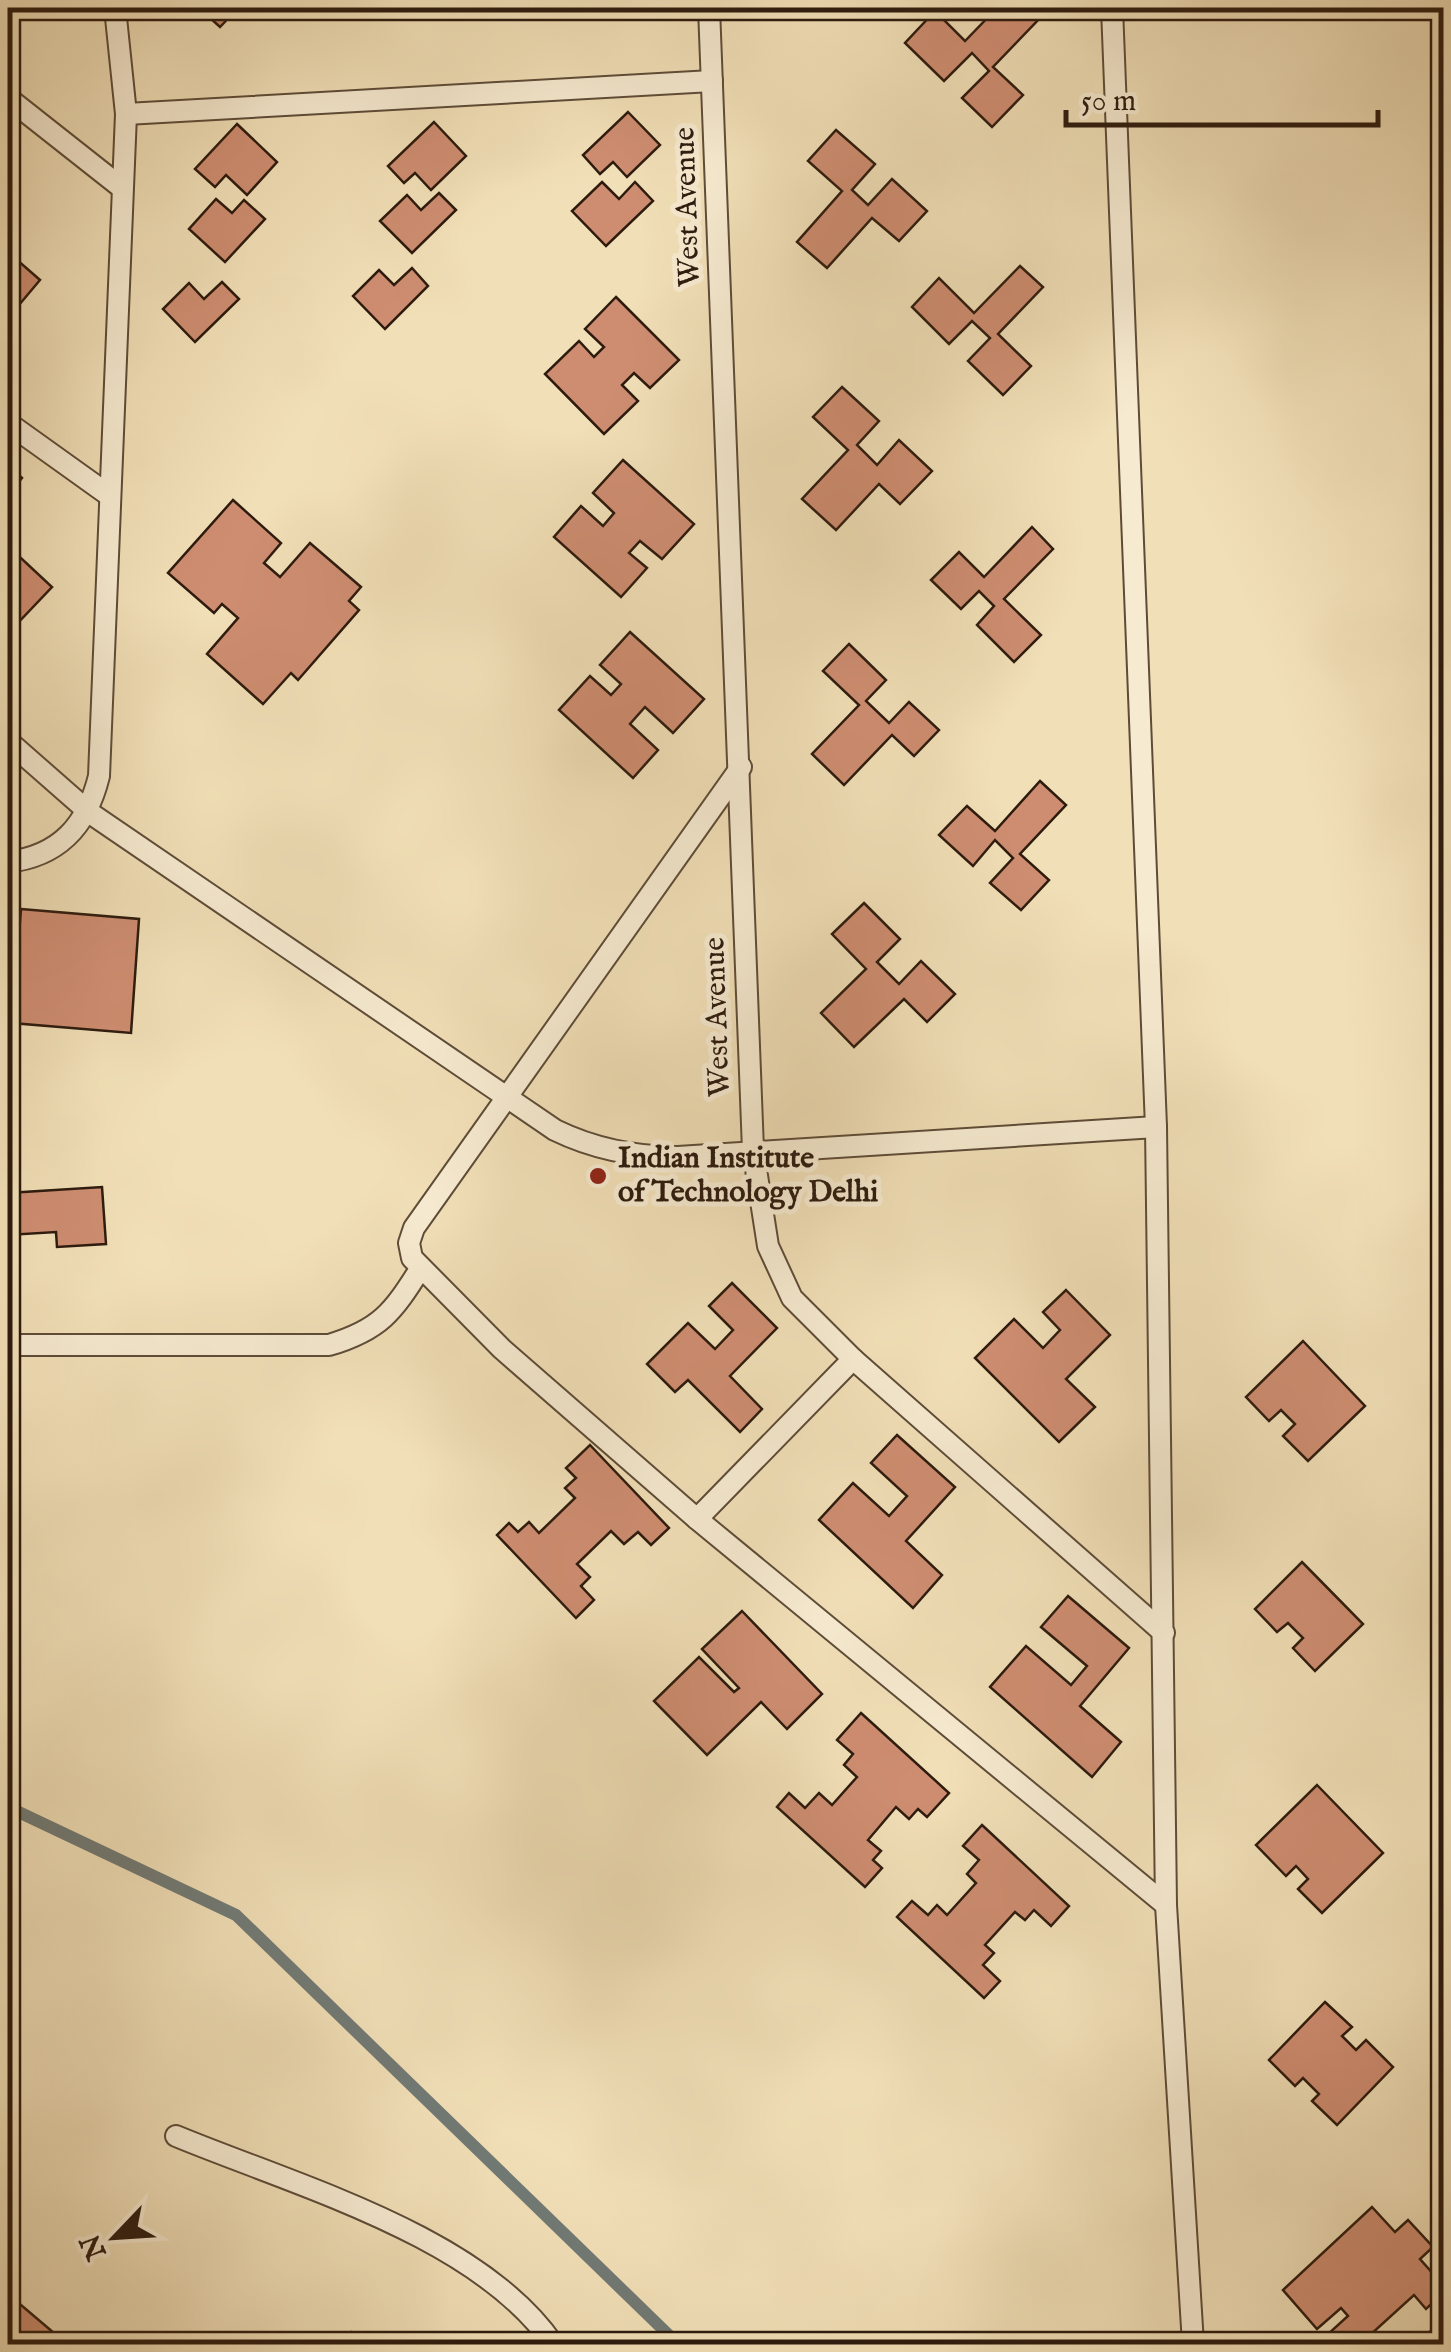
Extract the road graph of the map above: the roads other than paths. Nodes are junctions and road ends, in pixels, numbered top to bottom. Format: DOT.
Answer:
graph roads {
  1 [pos="115,8"];
  2 [pos="709,8"];
  3 [pos="1112,8"];
  4 [pos="712,82"];
  5 [pos="8,98"];
  6 [pos="126,114"];
  7 [pos="122,188"];
  8 [pos="8,423"];
  9 [pos="110,496"];
  10 [pos="8,741"];
  11 [pos="740,767"];
  12 [pos="90,813"];
  13 [pos="8,862"];
  14 [pos="506,1096"];
  15 [pos="1156,1127"];
  16 [pos="752,1150"];
  17 [pos="420,1269"];
  18 [pos="8,1345"];
  19 [pos="853,1359"];
  20 [pos="697,1519"];
  21 [pos="1164,1633"];
  22 [pos="1166,1905"];
  23 [pos="176,2136"];
  24 [pos="1444,2335"];
  25 [pos="553,2344"];
  26 [pos="1193,2344"];
  27 [pos="1430,2344"];
  1 -- 6 [label="lane"];
  2 -- 4 [label="lane, West Avenue"];
  3 -- 15 [label="lane"];
  4 -- 6 [label="lane"];
  4 -- 11 [label="lane, West Avenue"];
  5 -- 7 [label="lane"];
  6 -- 7 [label="lane"];
  7 -- 9 [label="lane"];
  8 -- 9 [label="lane"];
  9 -- 12 [label="lane"];
  10 -- 12 [label="lane"];
  11 -- 14 [label="lane"];
  11 -- 16 [label="lane, West Avenue"];
  12 -- 13 [label="lane"];
  12 -- 14 [label="lane"];
  14 -- 16 [label="lane"];
  14 -- 17 [label="lane"];
  15 -- 16 [label="lane"];
  15 -- 21 [label="lane"];
  16 -- 19 [label="lane, West Avenue"];
  17 -- 18 [label="lane"];
  17 -- 20 [label="lane"];
  19 -- 20 [label="lane"];
  19 -- 21 [label="lane, West Avenue"];
  20 -- 22 [label="lane"];
  21 -- 22 [label="lane"];
  22 -- 26 [label="lane"];
  23 -- 25 [label="lane"];
  24 -- 27 [label="lane"];
}
